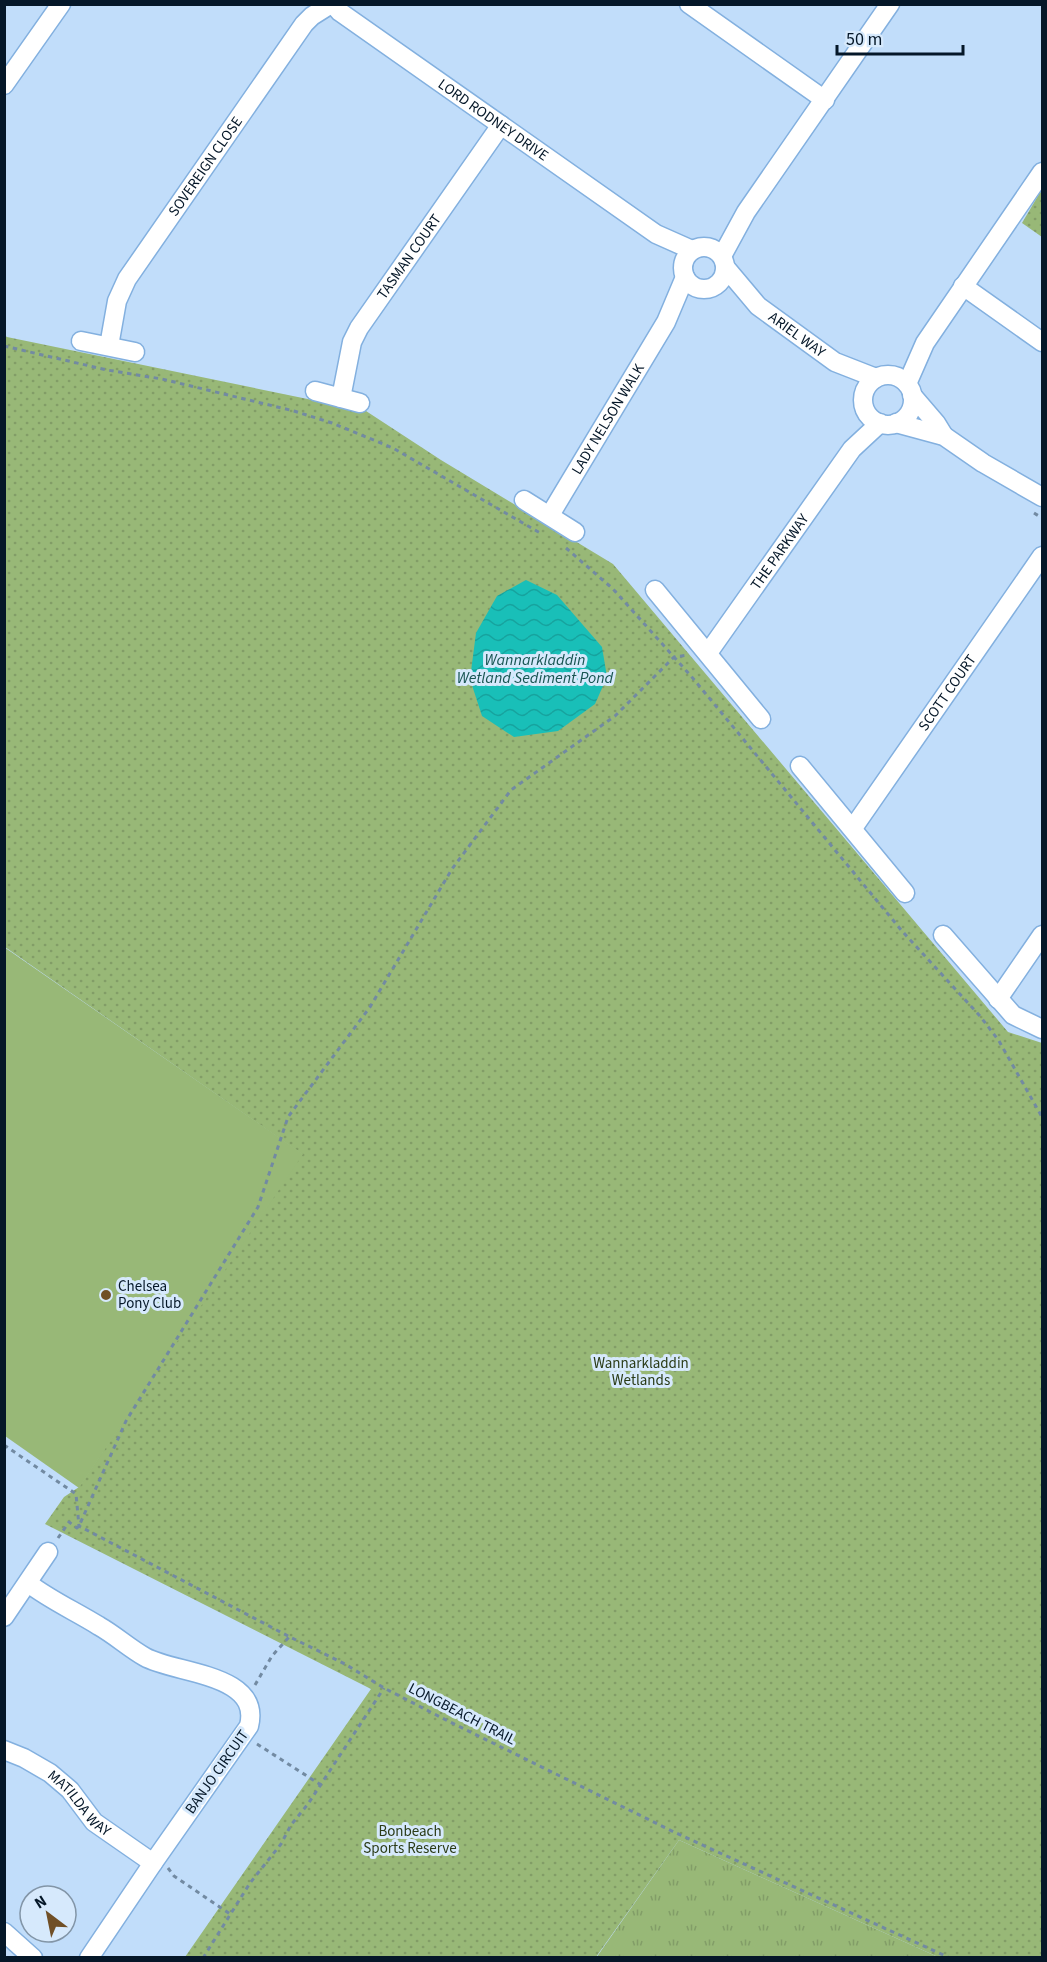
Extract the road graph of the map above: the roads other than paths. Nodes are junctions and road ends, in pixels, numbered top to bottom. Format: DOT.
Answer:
graph roads {
  1 [pos="61,4"];
  2 [pos="332,4"];
  3 [pos="689,4"];
  4 [pos="890,4"];
  5 [pos="4,85"];
  6 [pos="825,100"];
  7 [pos="501,125"];
  8 [pos="1042,172"];
  9 [pos="746,212"];
  10 [pos="691,259"];
  11 [pos="724,262"];
  12 [pos="963,286"];
  13 [pos="706,288"];
  14 [pos="758,306"];
  15 [pos="666,322"];
  16 [pos="81,341"];
  17 [pos="1042,342"];
  18 [pos="925,343"];
  19 [pos="109,346"];
  20 [pos="135,352"];
  21 [pos="835,362"];
  22 [pos="883,377"];
  23 [pos="910,389"];
  24 [pos="315,391"];
  25 [pos="341,398"];
  26 [pos="360,403"];
  27 [pos="864,403"];
  28 [pos="888,423"];
  29 [pos="944,436"];
  30 [pos="852,449"];
  31 [pos="1042,497"];
  32 [pos="524,500"];
  33 [pos="550,515"];
  34 [pos="570,539"];
  35 [pos="1042,556"];
  36 [pos="655,590"];
  37 [pos="708,653"];
  38 [pos="761,719"];
  39 [pos="800,766"];
  40 [pos="853,828"];
  41 [pos="905,893"];
  42 [pos="943,934"];
  43 [pos="1042,935"];
  44 [pos="998,999"];
  45 [pos="1042,1029"];
  46 [pos="48,1552"];
  47 [pos="27,1583"];
  48 [pos="4,1617"];
  49 [pos="4,1750"];
  50 [pos="155,1860"];
  51 [pos="4,1932"];
  52 [pos="33,1958"];
  53 [pos="89,1958"];
  1 -- 5 [label="street"];
  2 -- 7 [label="street, LORD RODNEY DRIVE"];
  2 -- 19 [label="street, SOVEREIGN CLOSE"];
  3 -- 6 [label="street"];
  4 -- 6 [label="street"];
  6 -- 9 [label="street"];
  7 -- 10 [label="street, LORD RODNEY DRIVE"];
  7 -- 25 [label="street, TASMAN COURT"];
  8 -- 12 [label="street, THE PARKWAY"];
  9 -- 10 [label="street"];
  9 -- 11 [label="street"];
  10 -- 11 [label="street"];
  10 -- 13 [label="street"];
  10 -- 15 [label="street, LADY NELSON WALK"];
  11 -- 13 [label="street"];
  11 -- 14 [label="street, ARIEL WAY"];
  12 -- 17 [label="street"];
  12 -- 18 [label="street, THE PARKWAY"];
  13 -- 14 [label="street, ARIEL WAY"];
  13 -- 15 [label="street, LADY NELSON WALK"];
  14 -- 21 [label="street, ARIEL WAY"];
  15 -- 33 [label="street, LADY NELSON WALK"];
  16 -- 19 [label="street"];
  18 -- 22 [label="street, THE PARKWAY"];
  18 -- 23 [label="street, THE PARKWAY"];
  19 -- 20 [label="street"];
  21 -- 22 [label="street, ARIEL WAY"];
  21 -- 27 [label="street, ARIEL WAY"];
  22 -- 23 [label="street"];
  22 -- 27 [label="street, THE PARKWAY"];
  23 -- 28 [label="street, THE PARKWAY"];
  23 -- 29 [label="street"];
  24 -- 25 [label="street"];
  25 -- 26 [label="street"];
  27 -- 28 [label="street"];
  27 -- 30 [label="street, THE PARKWAY"];
  28 -- 29 [label="street"];
  28 -- 30 [label="street, THE PARKWAY"];
  29 -- 31 [label="street"];
  30 -- 37 [label="street, THE PARKWAY"];
  32 -- 33 [label="street"];
  33 -- 34 [label="street"];
  35 -- 40 [label="street, SCOTT COURT"];
  36 -- 37 [label="street"];
  37 -- 38 [label="street"];
  39 -- 40 [label="street"];
  40 -- 41 [label="street"];
  42 -- 44 [label="street"];
  43 -- 44 [label="street"];
  44 -- 45 [label="street"];
  46 -- 47 [label="street"];
  47 -- 48 [label="street"];
  47 -- 50 [label="street, BANJO CIRCUIT"];
  49 -- 50 [label="street, MATILDA WAY"];
  50 -- 53 [label="street, BANJO CIRCUIT"];
  51 -- 52 [label="street"];
}
